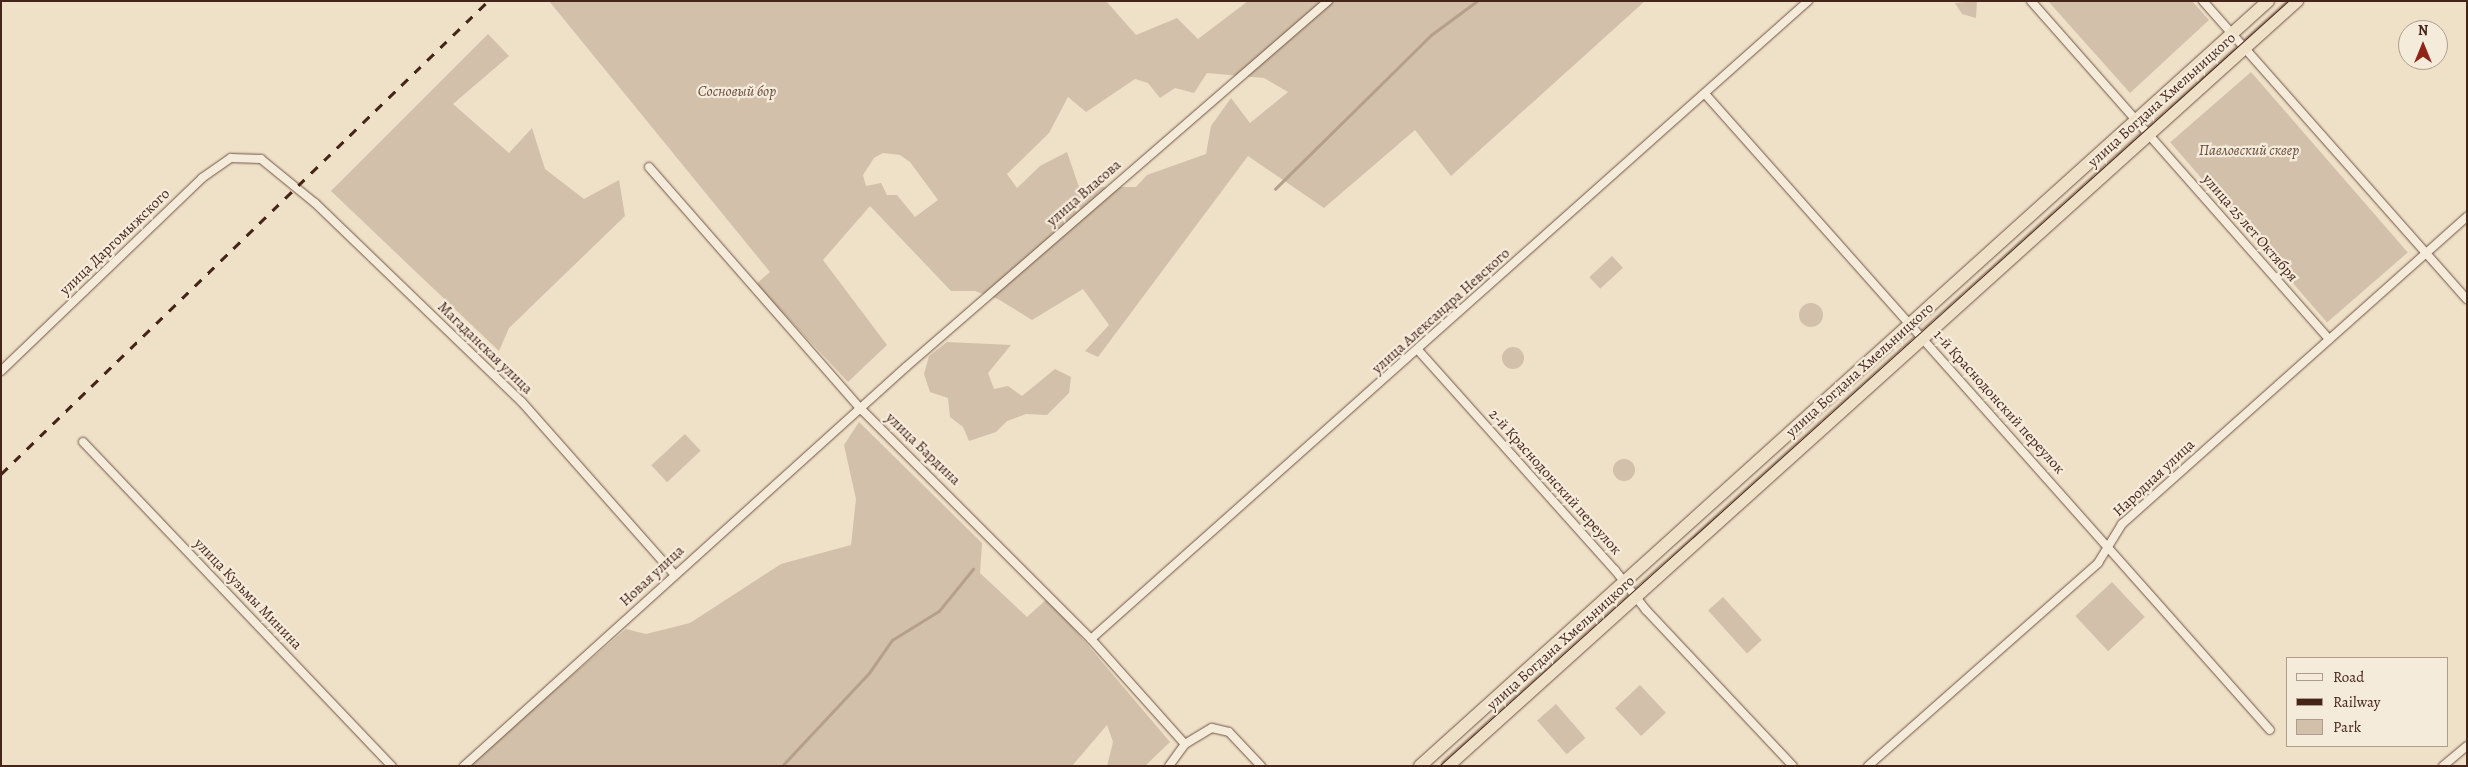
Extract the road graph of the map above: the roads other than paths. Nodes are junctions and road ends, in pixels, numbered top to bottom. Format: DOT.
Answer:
graph roads {
  1 [pos="1328,1"];
  2 [pos="1808,1"];
  3 [pos="2031,1"];
  4 [pos="2203,1"];
  5 [pos="2268,1"];
  6 [pos="2297,1"];
  7 [pos="2232,33"];
  8 [pos="2244,48"];
  9 [pos="1706,95"];
  10 [pos="2136,120"];
  11 [pos="2148,133"];
  12 [pos="261,159"];
  13 [pos="649,167"];
  14 [pos="2467,217"];
  15 [pos="2426,254"];
  16 [pos="2467,299"];
  17 [pos="1910,324"];
  18 [pos="1922,336"];
  19 [pos="2329,339"];
  20 [pos="1418,350"];
  21 [pos="1,371"];
  22 [pos="862,410"];
  23 [pos="83,442"];
  24 [pos="2109,545"];
  25 [pos="674,574"];
  26 [pos="1625,581"];
  27 [pos="1636,596"];
  28 [pos="1091,639"];
  29 [pos="2270,730"];
  30 [pos="1185,744"];
  31 [pos="2467,746"];
  32 [pos="392,766"];
  33 [pos="464,766"];
  34 [pos="1168,766"];
  35 [pos="1261,766"];
  36 [pos="1420,766"];
  37 [pos="1448,766"];
  38 [pos="1793,766"];
  39 [pos="1868,766"];
  40 [pos="2443,766"];
  1 -- 22 [label="street, улица Власова"];
  2 -- 9 [label="street, улица Александра Невского"];
  3 -- 10 [label="street, улица 25 лет Октября"];
  4 -- 7 [label="street"];
  5 -- 7 [label="highway, улица Богдана Хмельницкого"];
  6 -- 8 [label="highway, улица Богдана Хмельницкого"];
  7 -- 8 [label="street"];
  7 -- 10 [label="highway, улица Богдана Хмельницкого"];
  8 -- 11 [label="highway, улица Богдана Хмельницкого"];
  8 -- 15 [label="street"];
  9 -- 17 [label="street, 1-й Краснодонский переулок"];
  9 -- 20 [label="street, улица Александра Невского"];
  10 -- 11 [label="street, улица 25 лет Октября"];
  10 -- 17 [label="highway, улица Богдана Хмельницкого"];
  11 -- 18 [label="highway, улица Богдана Хмельницкого"];
  11 -- 19 [label="street, улица 25 лет Октября"];
  12 -- 21 [label="street, улица Даргомыжского"];
  12 -- 25 [label="street, Магаданская улица"];
  13 -- 22 [label="street, улица Бардина"];
  14 -- 15 [label="street, Народная улица"];
  15 -- 16 [label="street"];
  15 -- 19 [label="street, Народная улица"];
  17 -- 18 [label="street, 1-й Краснодонский переулок"];
  17 -- 26 [label="highway, улица Богдана Хмельницкого"];
  18 -- 24 [label="street, 1-й Краснодонский переулок"];
  18 -- 27 [label="highway, улица Богдана Хмельницкого"];
  19 -- 24 [label="street, Народная улица"];
  20 -- 26 [label="street, 2-й Краснодонский переулок"];
  20 -- 28 [label="street, улица Александра Невского"];
  22 -- 25 [label="street, Новая улица"];
  22 -- 28 [label="street, улица Бардина"];
  23 -- 32 [label="street, улица Кузьмы Минина"];
  24 -- 29 [label="street, 1-й Краснодонский переулок"];
  24 -- 39 [label="street, Народная улица"];
  25 -- 33 [label="street, Новая улица"];
  26 -- 27 [label="street, 2-й Краснодонский переулок"];
  26 -- 36 [label="highway, улица Богдана Хмельницкого"];
  27 -- 37 [label="highway, улица Богдана Хмельницкого"];
  27 -- 38 [label="street, 2-й Краснодонский переулок"];
  28 -- 30 [label="street, улица Бардина"];
  30 -- 34 [label="street"];
  30 -- 35 [label="street"];
  31 -- 40 [label="street"];
}
